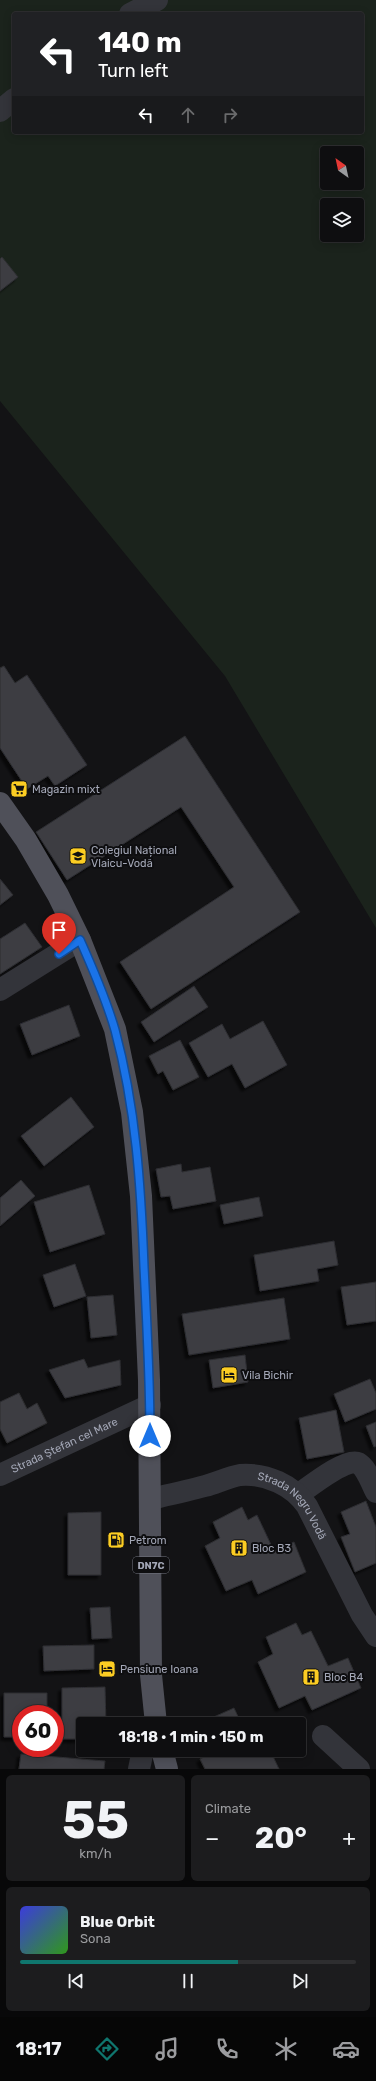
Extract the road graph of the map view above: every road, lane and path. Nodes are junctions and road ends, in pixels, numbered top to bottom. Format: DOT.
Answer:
graph roads {
  1 [pos="157,0"];
  2 [pos="134,12"];
  3 [pos="12,101"];
  4 [pos="0,111"];
  5 [pos="0,803"];
  6 [pos="80,940"];
  7 [pos="0,990"];
  8 [pos="150,1405"];
  9 [pos="0,1475"];
  10 [pos="376,1492"];
  11 [pos="300,1494"];
  12 [pos="150,1499"];
  13 [pos="376,1636"];
  14 [pos="154,1717"];
  15 [pos="322,1736"];
  16 [pos="142,1757"];
  17 [pos="164,1757"];
  18 [pos="139,1769"];
  19 [pos="167,1769"];
  20 [pos="359,1769"];
  1 -- 2 [label="street"];
  3 -- 4 [label="street"];
  5 -- 6 [label="main road, DN7C"];
  6 -- 7 [label="street"];
  6 -- 8 [label="main road, DN7C"];
  8 -- 9 [label="street, Strada Ștefan cel Mare"];
  8 -- 12 [label="main road, DN7C"];
  10 -- 11 [label="street"];
  11 -- 12 [label="street, Strada Negru Vodă"];
  11 -- 13 [label="street, Strada Negru Vodă"];
  12 -- 14 [label="main road, DN7C"];
  15 -- 20 [label="street"];
  16 -- 18 [label="street"];
  17 -- 19 [label="main road"];
}
